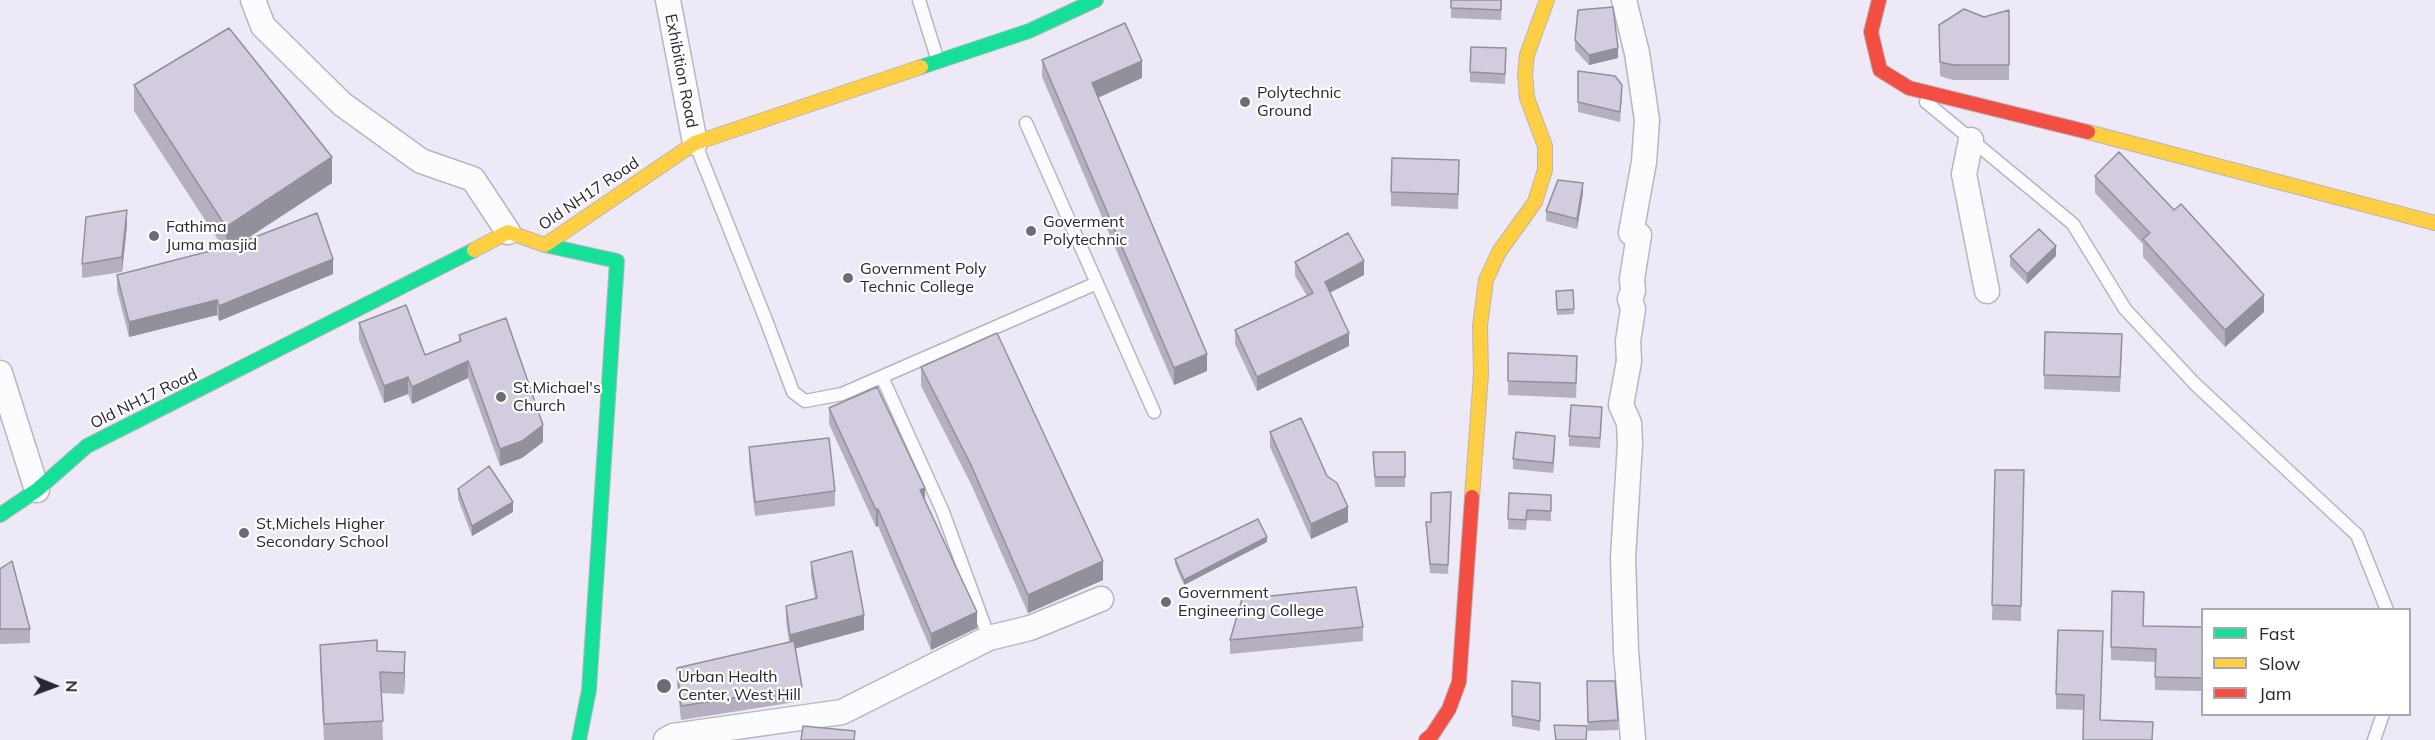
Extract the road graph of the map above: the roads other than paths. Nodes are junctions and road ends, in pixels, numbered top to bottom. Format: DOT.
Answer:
graph roads {
  1 [pos="253,0"];
  2 [pos="668,0"];
  3 [pos="919,0"];
  4 [pos="1096,0"];
  5 [pos="1547,0"];
  6 [pos="1624,0"];
  7 [pos="1879,0"];
  8 [pos="938,61"];
  9 [pos="1909,88"];
  10 [pos="1026,123"];
  11 [pos="1971,140"];
  12 [pos="695,143"];
  13 [pos="2435,223"];
  14 [pos="508,232"];
  15 [pos="544,245"];
  16 [pos="1097,283"];
  17 [pos="1987,291"];
  18 [pos="0,372"];
  19 [pos="882,377"];
  20 [pos="1154,412"];
  21 [pos="37,490"];
  22 [pos="0,515"];
  23 [pos="1101,599"];
  24 [pos="2387,608"];
  25 [pos="989,638"];
  26 [pos="2382,716"];
  27 [pos="579,740"];
  28 [pos="666,740"];
  29 [pos="1426,740"];
  30 [pos="1633,740"];
  31 [pos="2374,740"];
  1 -- 14 [label="street"];
  2 -- 12 [label="street, Exhibition Road"];
  3 -- 8 [label="lane"];
  4 -- 8 [label="street, Old NH17 Road"];
  5 -- 29 [label="street"];
  6 -- 30 [label="street"];
  7 -- 9 [label="street"];
  8 -- 12 [label="street, Old NH17 Road"];
  9 -- 11 [label="lane"];
  9 -- 13 [label="street"];
  10 -- 16 [label="lane"];
  11 -- 17 [label="street"];
  11 -- 24 [label="lane"];
  12 -- 15 [label="street, Old NH17 Road"];
  12 -- 19 [label="lane"];
  14 -- 15 [label="street, Old NH17 Road"];
  14 -- 21 [label="street, Old NH17 Road"];
  15 -- 27 [label="street"];
  16 -- 19 [label="lane"];
  16 -- 20 [label="lane"];
  18 -- 21 [label="street"];
  19 -- 25 [label="lane"];
  21 -- 22 [label="street, Old NH17 Road"];
  23 -- 25 [label="street"];
  25 -- 28 [label="street"];
  26 -- 31 [label="lane"];
}
